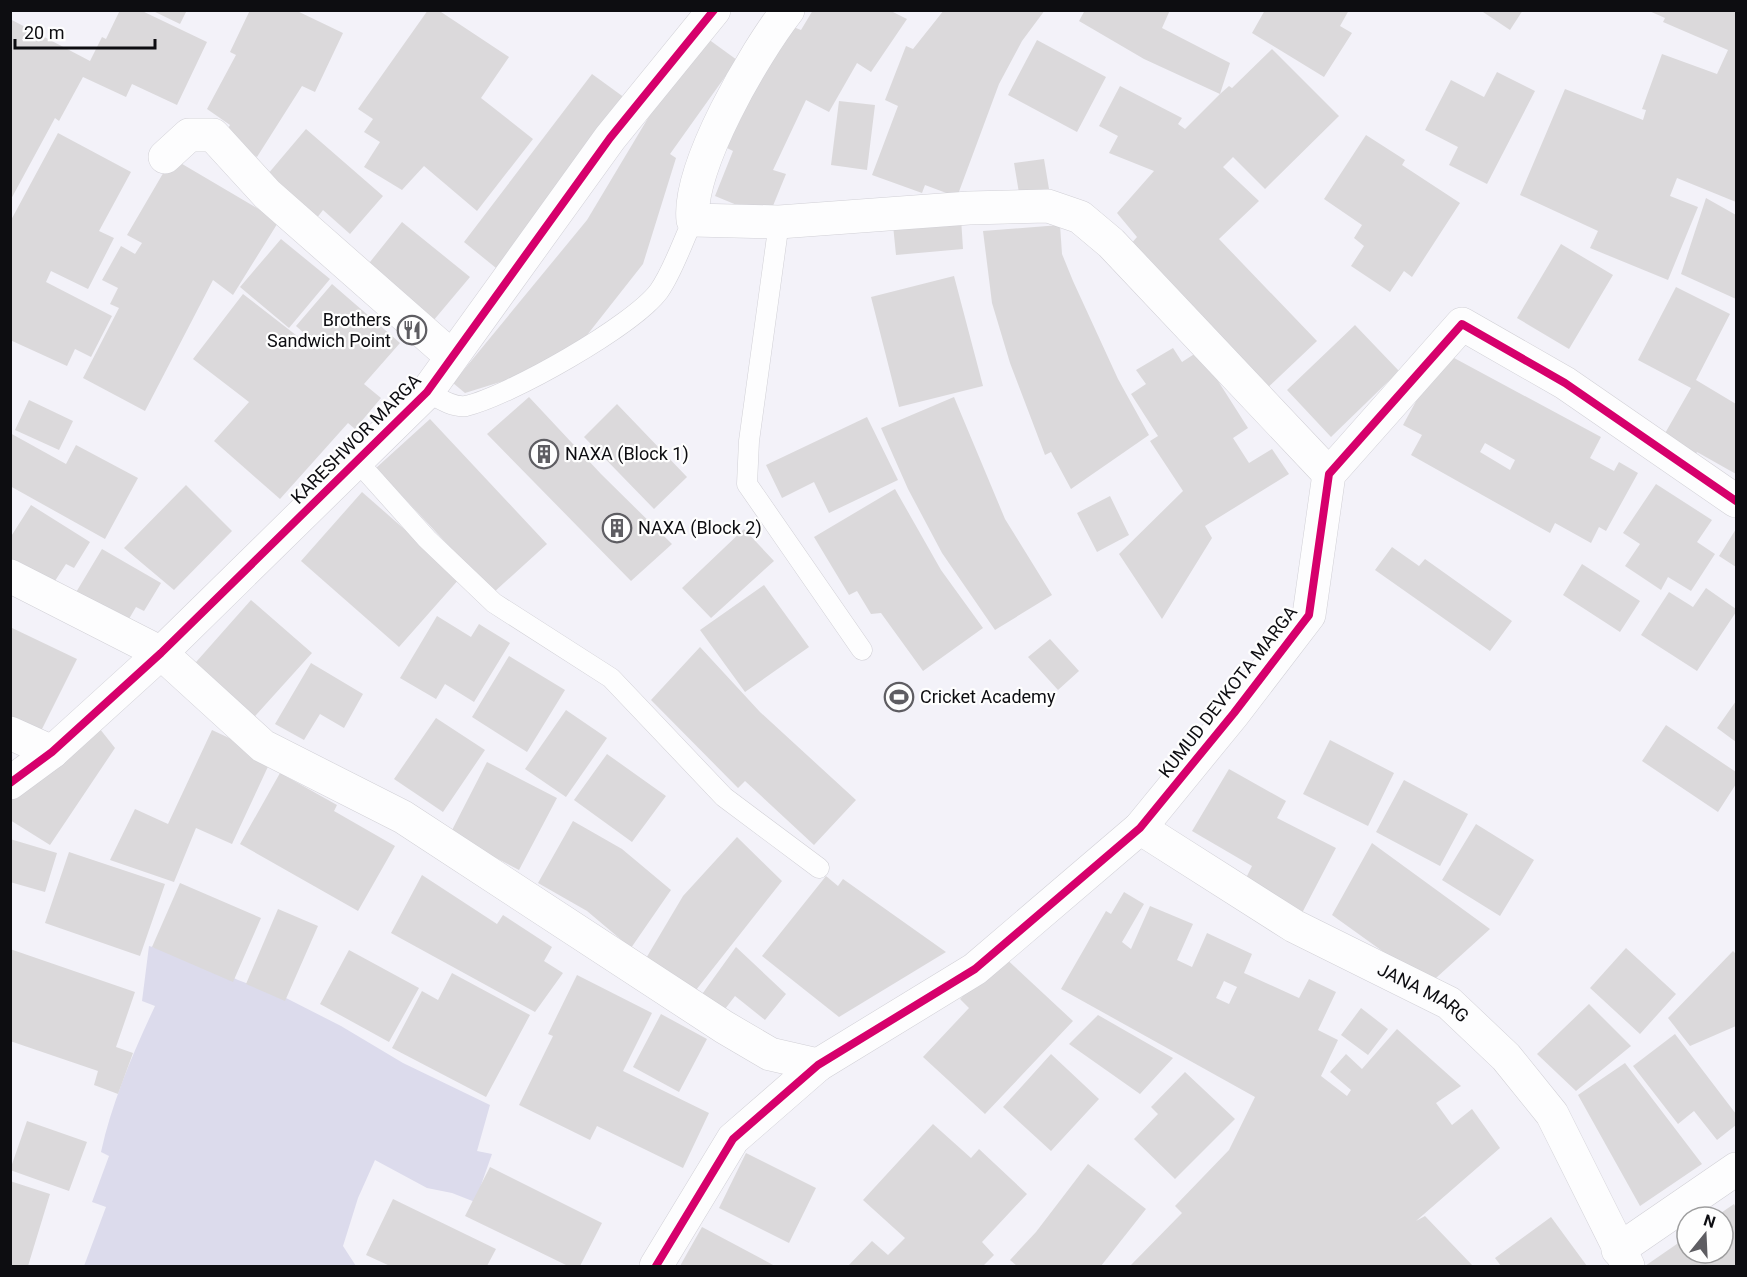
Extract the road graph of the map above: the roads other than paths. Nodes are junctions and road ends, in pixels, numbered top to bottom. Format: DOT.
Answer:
graph roads {
  1 [pos="714,10"];
  2 [pos="788,11"];
  3 [pos="165,157"];
  4 [pos="693,220"];
  5 [pos="779,222"];
  6 [pos="451,356"];
  7 [pos="427,392"];
  8 [pos="357,461"];
  9 [pos="1329,474"];
  10 [pos="1737,501"];
  11 [pos="10,576"];
  12 [pos="862,650"];
  13 [pos="161,653"];
  14 [pos="10,734"];
  15 [pos="52,752"];
  16 [pos="10,783"];
  17 [pos="1140,828"];
  18 [pos="819,868"];
  19 [pos="818,1065"];
  20 [pos="1737,1169"];
  21 [pos="1623,1258"];
  22 [pos="656,1266"];
  1 -- 6 [label="street, KARESHWOR MARGA"];
  2 -- 4 [label="street"];
  3 -- 6 [label="street"];
  4 -- 5 [label="street"];
  4 -- 7 [label="lane"];
  5 -- 9 [label="street"];
  5 -- 12 [label="lane"];
  6 -- 7 [label="street, KARESHWOR MARGA"];
  7 -- 8 [label="street, KARESHWOR MARGA"];
  8 -- 13 [label="street, KARESHWOR MARGA"];
  8 -- 18 [label="lane"];
  9 -- 10 [label="street"];
  9 -- 17 [label="street, KUMUD DEVKOTA MARGA"];
  11 -- 13 [label="street"];
  13 -- 15 [label="street, KARESHWOR MARGA"];
  13 -- 19 [label="street"];
  14 -- 15 [label="street"];
  15 -- 16 [label="street, KARESHWOR MARGA"];
  17 -- 19 [label="street, KUMUD DEVKOTA MARGA"];
  17 -- 21 [label="street, JANA MARG"];
  19 -- 22 [label="street, KUMUD DEVKOTA MARGA"];
  20 -- 21 [label="street"];
}
